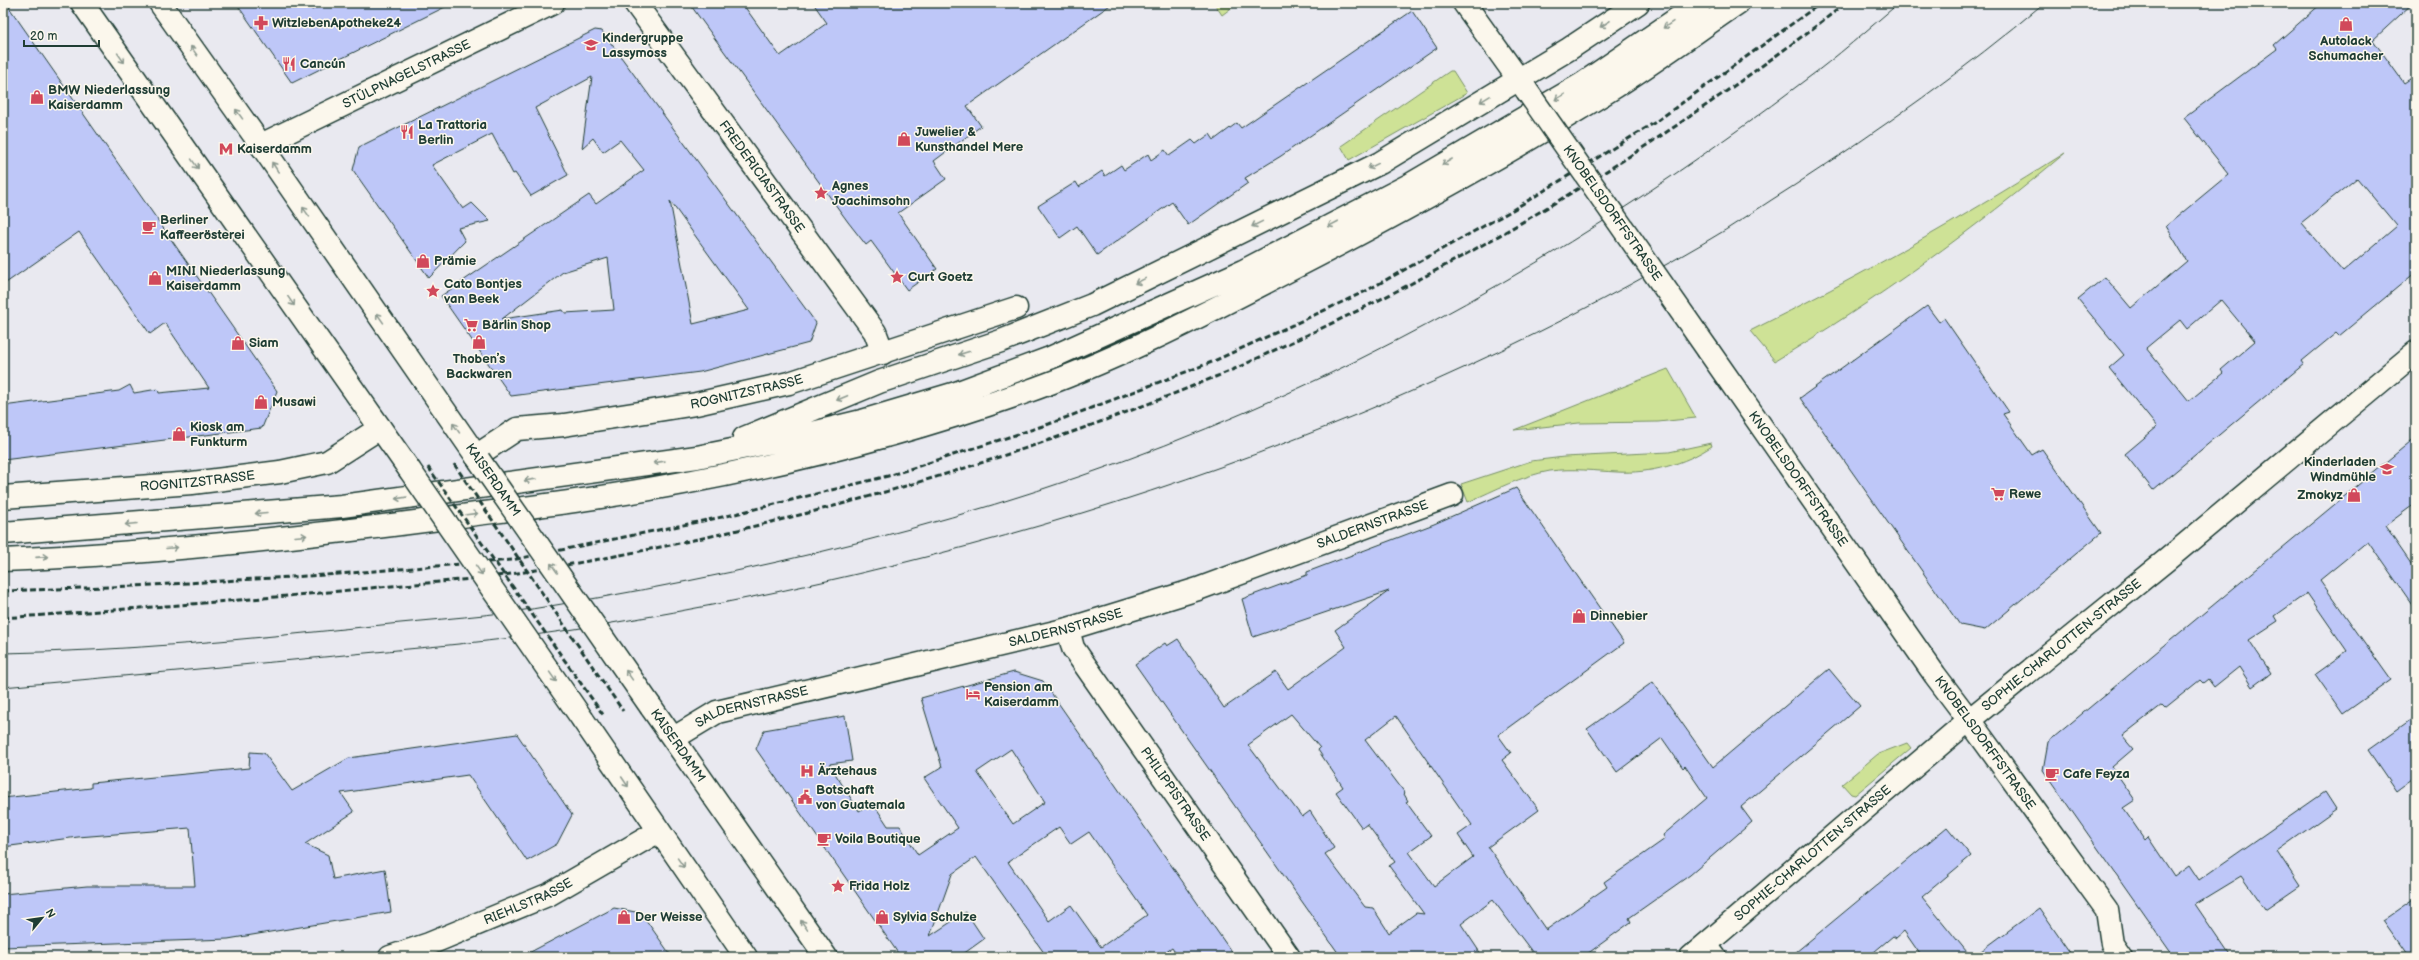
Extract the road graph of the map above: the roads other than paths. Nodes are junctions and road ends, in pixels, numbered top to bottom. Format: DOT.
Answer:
graph roads {
  1 [pos="82,3"];
  2 [pos="160,3"];
  3 [pos="553,3"];
  4 [pos="635,3"];
  5 [pos="1464,3"];
  6 [pos="1638,3"];
  7 [pos="1700,3"];
  8 [pos="1738,3"];
  9 [pos="1523,85"];
  10 [pos="261,145"];
  11 [pos="1016,308"];
  12 [pos="2416,352"];
  13 [pos="883,353"];
  14 [pos="380,428"];
  15 [pos="697,457"];
  16 [pos="477,458"];
  17 [pos="1452,495"];
  18 [pos="3,497"];
  19 [pos="3,534"];
  20 [pos="3,560"];
  21 [pos="1068,629"];
  22 [pos="1969,720"];
  23 [pos="674,738"];
  24 [pos="659,831"];
  25 [pos="1704,953"];
  26 [pos="390,957"];
  27 [pos="746,957"];
  28 [pos="826,957"];
  29 [pos="1289,957"];
  30 [pos="2121,957"];
  1 -- 14 [label="main road, one-way"];
  10 -- 2 [label="main road, KAISERDAMM, one-way"];
  3 -- 10 [label="main road, STÜLPNAGELSTRASSE"];
  4 -- 13 [label="main road, FREDERICIASTRASSE"];
  5 -- 9 [label="main road, KNOBELSDORFFSTRASSE"];
  6 -- 9 [label="main road, one-way"];
  7 -- 15 [label="main road, one-way"];
  20 -- 8 [label="main road, one-way"];
  9 -- 15 [label="main road, one-way"];
  9 -- 22 [label="main road, KNOBELSDORFFSTRASSE, bridge"];
  16 -- 10 [label="main road, KAISERDAMM, one-way"];
  11 -- 13 [label="main road, ROGNITZSTRASSE"];
  12 -- 22 [label="main road, SOPHIE-CHARLOTTEN-STRASSE"];
  13 -- 16 [label="main road, ROGNITZSTRASSE"];
  14 -- 18 [label="main road, ROGNITZSTRASSE"];
  14 -- 24 [label="main road, one-way, bridge"];
  15 -- 19 [label="main road, one-way"];
  23 -- 16 [label="main road, KAISERDAMM, one-way, bridge"];
  17 -- 21 [label="main road, SALDERNSTRASSE"];
  21 -- 23 [label="main road, SALDERNSTRASSE"];
  21 -- 29 [label="main road, PHILIPPISTRASSE"];
  22 -- 25 [label="main road, SOPHIE-CHARLOTTEN-STRASSE"];
  22 -- 30 [label="main road, KNOBELSDORFFSTRASSE"];
  28 -- 23 [label="main road, KAISERDAMM, one-way"];
  24 -- 26 [label="main road, RIEHLSTRASSE"];
  24 -- 27 [label="main road, one-way"];
}
